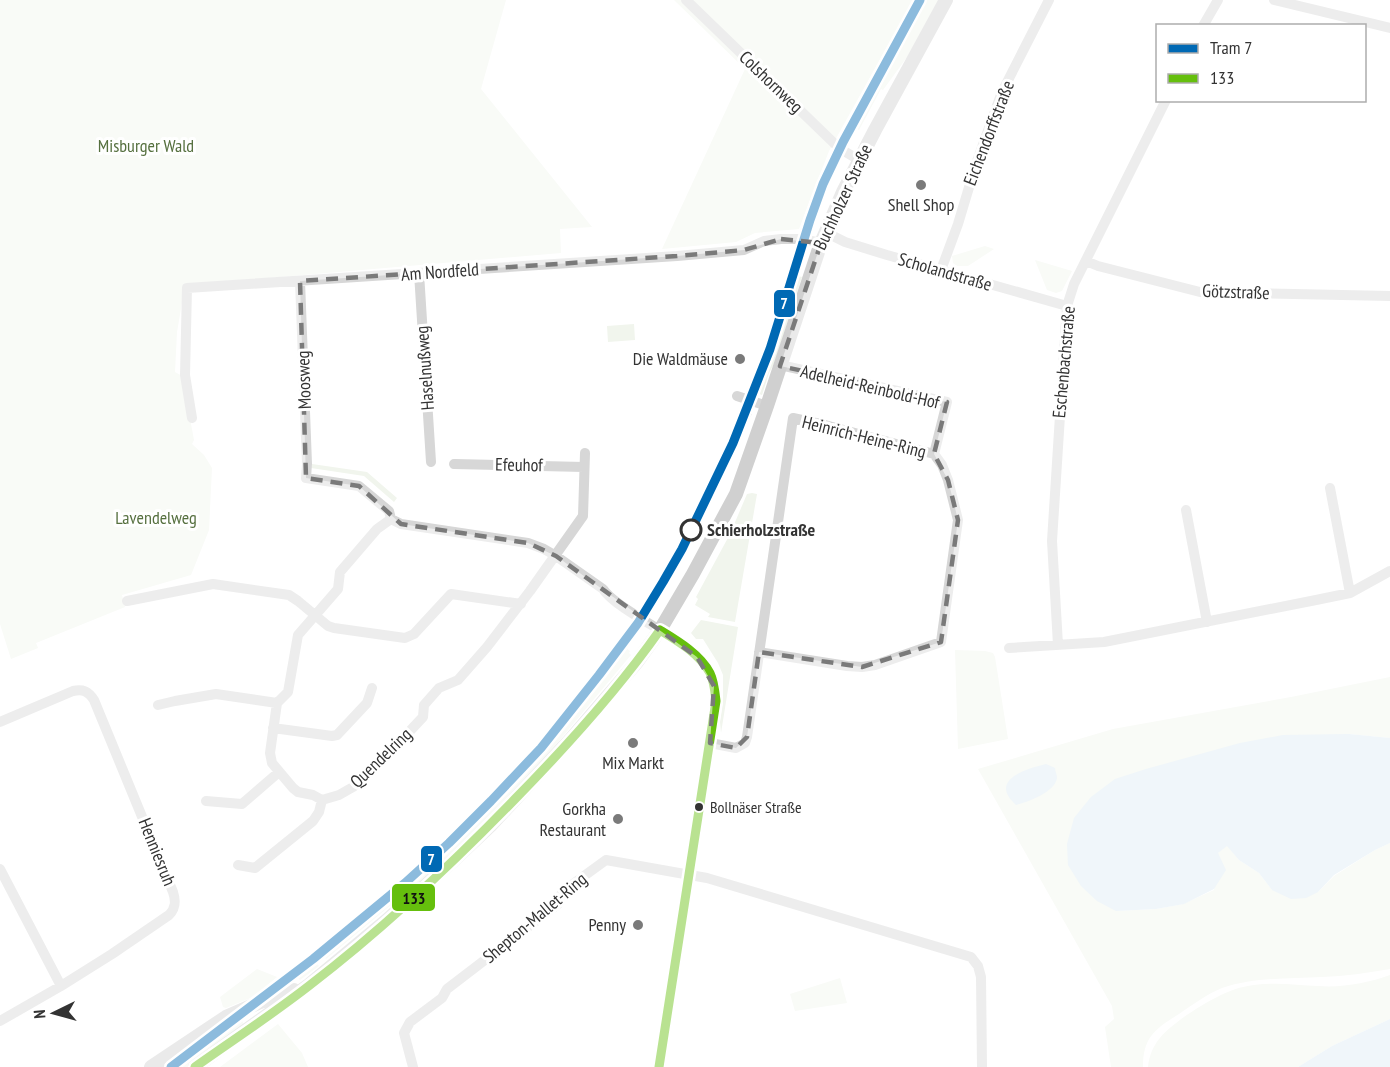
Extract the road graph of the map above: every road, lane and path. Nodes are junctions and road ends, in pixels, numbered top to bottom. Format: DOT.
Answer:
graph roads {
  1 [pos="686,0"];
  2 [pos="946,0"];
  3 [pos="1049,0"];
  4 [pos="1218,0"];
  5 [pos="1274,0"];
  6 [pos="1204,24"];
  7 [pos="1390,28"];
  8 [pos="1165,102"];
  9 [pos="859,160"];
  10 [pos="823,238"];
  11 [pos="1086,261"];
  12 [pos="941,270"];
  13 [pos="419,273"];
  14 [pos="300,281"];
  15 [pos="1390,296"];
  16 [pos="1067,306"];
  17 [pos="780,365"];
  18 [pos="737,396"];
  19 [pos="767,406"];
  20 [pos="192,418"];
  21 [pos="585,453"];
  22 [pos="934,454"];
  23 [pos="431,462"];
  24 [pos="454,464"];
  25 [pos="584,467"];
  26 [pos="1330,488"];
  27 [pos="1186,510"];
  28 [pos="391,519"];
  29 [pos="556,556"];
  30 [pos="1390,571"];
  31 [pos="1350,593"];
  32 [pos="128,601"];
  33 [pos="520,604"];
  34 [pos="315,616"];
  35 [pos="1207,622"];
  36 [pos="660,630"];
  37 [pos="1058,645"];
  38 [pos="1009,648"];
  39 [pos="759,652"];
  40 [pos="372,688"];
  41 [pos="277,703"];
  42 [pos="158,705"];
  43 [pos="0,722"];
  44 [pos="273,728"];
  45 [pos="710,743"];
  46 [pos="279,772"];
  47 [pos="322,800"];
  48 [pos="206,801"];
  49 [pos="238,865"];
  50 [pos="0,869"];
  51 [pos="689,874"];
  52 [pos="309,985"];
  53 [pos="61,986"];
  54 [pos="0,1021"];
  55 [pos="151,1067"];
  56 [pos="195,1067"];
  57 [pos="413,1067"];
  58 [pos="659,1067"];
  59 [pos="982,1067"];
  1 -- 9 [label="street, Colshornweg"];
  2 -- 9 [label="main road, Buchholzer Straße"];
  3 -- 12 [label="street, Eichendorffstraße"];
  4 -- 6 [label="street"];
  5 -- 7 [label="street"];
  8 -- 11 [label="street, Eschenbachstraße"];
  9 -- 10 [label="main road, Buchholzer Straße"];
  10 -- 12 [label="street, Scholandstraße"];
  10 -- 13 [label="street, Am Nordfeld"];
  10 -- 17 [label="main road, Buchholzer Straße"];
  11 -- 15 [label="street, Götzstraße"];
  11 -- 16 [label="street, Eschenbachstraße"];
  12 -- 16 [label="street, Scholandstraße"];
  13 -- 14 [label="street, Am Nordfeld"];
  13 -- 23 [label="street, Haselnußweg"];
  14 -- 20 [label="street, Am Nordfeld"];
  14 -- 28 [label="street, Moosweg"];
  16 -- 37 [label="street, Eschenbachstraße"];
  17 -- 19 [label="main road, Buchholzer Straße"];
  17 -- 22 [label="street, Adelheid-Reinbold-Hof"];
  18 -- 19 [label="street"];
  19 -- 36 [label="main road, Buchholzer Straße"];
  21 -- 25 [label="street"];
  22 -- 39 [label="street, Heinrich-Heine-Ring"];
  22 -- 39 [label="street, Heinrich-Heine-Ring"];
  24 -- 25 [label="street, Efeuhof"];
  25 -- 29 [label="street"];
  26 -- 31 [label="street"];
  27 -- 35 [label="street"];
  28 -- 29 [label="street"];
  28 -- 34 [label="street"];
  29 -- 33 [label="street, Quendelring"];
  29 -- 36 [label="street"];
  30 -- 31 [label="street"];
  31 -- 35 [label="street"];
  32 -- 34 [label="street"];
  33 -- 34 [label="street"];
  33 -- 47 [label="street, Quendelring"];
  34 -- 41 [label="street"];
  35 -- 37 [label="street"];
  36 -- 45 [label="street"];
  36 -- 52 [label="main road, Buchholzer Straße"];
  37 -- 38 [label="street"];
  39 -- 45 [label="street, Heinrich-Heine-Ring"];
  40 -- 44 [label="street"];
  41 -- 42 [label="street"];
  41 -- 44 [label="street"];
  43 -- 53 [label="street, Henniesruh"];
  44 -- 46 [label="street"];
  45 -- 51 [label="street"];
  46 -- 47 [label="street"];
  46 -- 48 [label="street"];
  47 -- 49 [label="street"];
  50 -- 53 [label="street"];
  51 -- 57 [label="street, Shepton-Mallet-Ring"];
  51 -- 58 [label="street"];
  51 -- 59 [label="street"];
  52 -- 55 [label="main road, Buchholzer Straße"];
  52 -- 56 [label="main road, Buchholzer Straße"];
  53 -- 54 [label="street, Henniesruh"];
}
